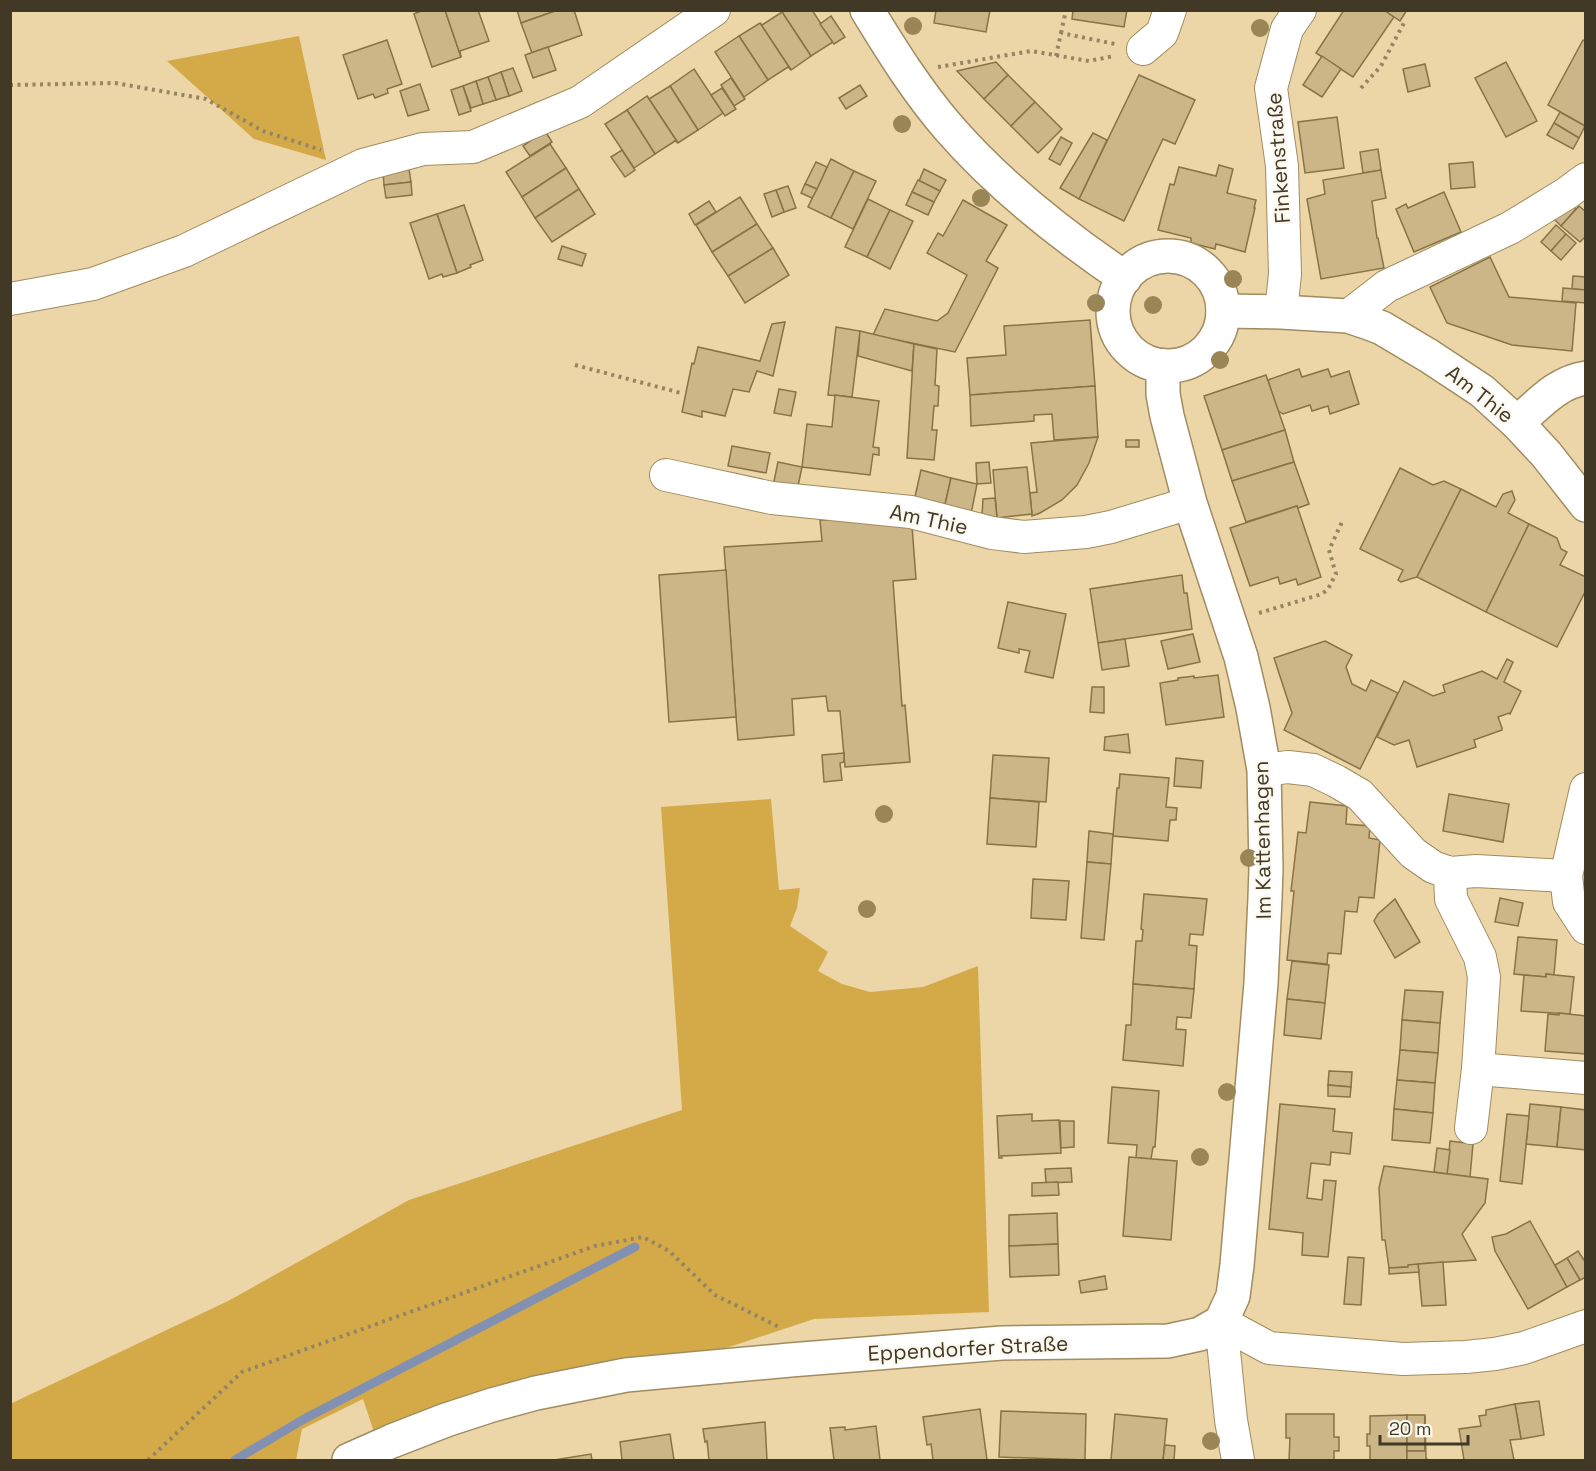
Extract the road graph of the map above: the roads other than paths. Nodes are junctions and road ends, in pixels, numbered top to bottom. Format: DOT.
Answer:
graph roads {
  1 [pos="714,10"];
  2 [pos="867,10"];
  3 [pos="1170,10"];
  4 [pos="1300,10"];
  5 [pos="1143,50"];
  6 [pos="1576,186"];
  7 [pos="1125,278"];
  8 [pos="10,299"];
  9 [pos="1223,311"];
  10 [pos="1281,312"];
  11 [pos="1348,316"];
  12 [pos="1163,366"];
  13 [pos="1586,378"];
  14 [pos="1517,423"];
  15 [pos="666,475"];
  16 [pos="1190,503"];
  17 [pos="1586,505"];
  18 [pos="1264,770"];
  19 [pos="1586,789"];
  20 [pos="1450,873"];
  21 [pos="1566,876"];
  22 [pos="1586,928"];
  23 [pos="1478,1069"];
  24 [pos="1586,1078"];
  25 [pos="1471,1128"];
  26 [pos="1221,1322"];
  27 [pos="1586,1326"];
  28 [pos="349,1461"];
  29 [pos="1238,1461"];
  1 -- 8 [label="street"];
  2 -- 7 [label="street"];
  3 -- 5 [label="street"];
  4 -- 10 [label="street, Finkenstraße"];
  6 -- 11 [label="street"];
  7 -- 9 [label="street"];
  7 -- 12 [label="street"];
  9 -- 10 [label="street, Am Thie"];
  9 -- 12 [label="street"];
  10 -- 11 [label="street, Am Thie"];
  11 -- 14 [label="street, Am Thie"];
  12 -- 16 [label="street, Im Kattenhagen"];
  13 -- 14 [label="street"];
  14 -- 17 [label="street, Am Thie"];
  15 -- 16 [label="street, Am Thie"];
  16 -- 18 [label="street, Im Kattenhagen"];
  18 -- 20 [label="street"];
  18 -- 26 [label="street, Im Kattenhagen"];
  19 -- 21 [label="street"];
  20 -- 21 [label="street"];
  20 -- 23 [label="street"];
  21 -- 22 [label="street"];
  23 -- 24 [label="street"];
  23 -- 25 [label="street"];
  26 -- 27 [label="street"];
  26 -- 28 [label="street, Eppendorfer Straße"];
  26 -- 29 [label="street"];
}
